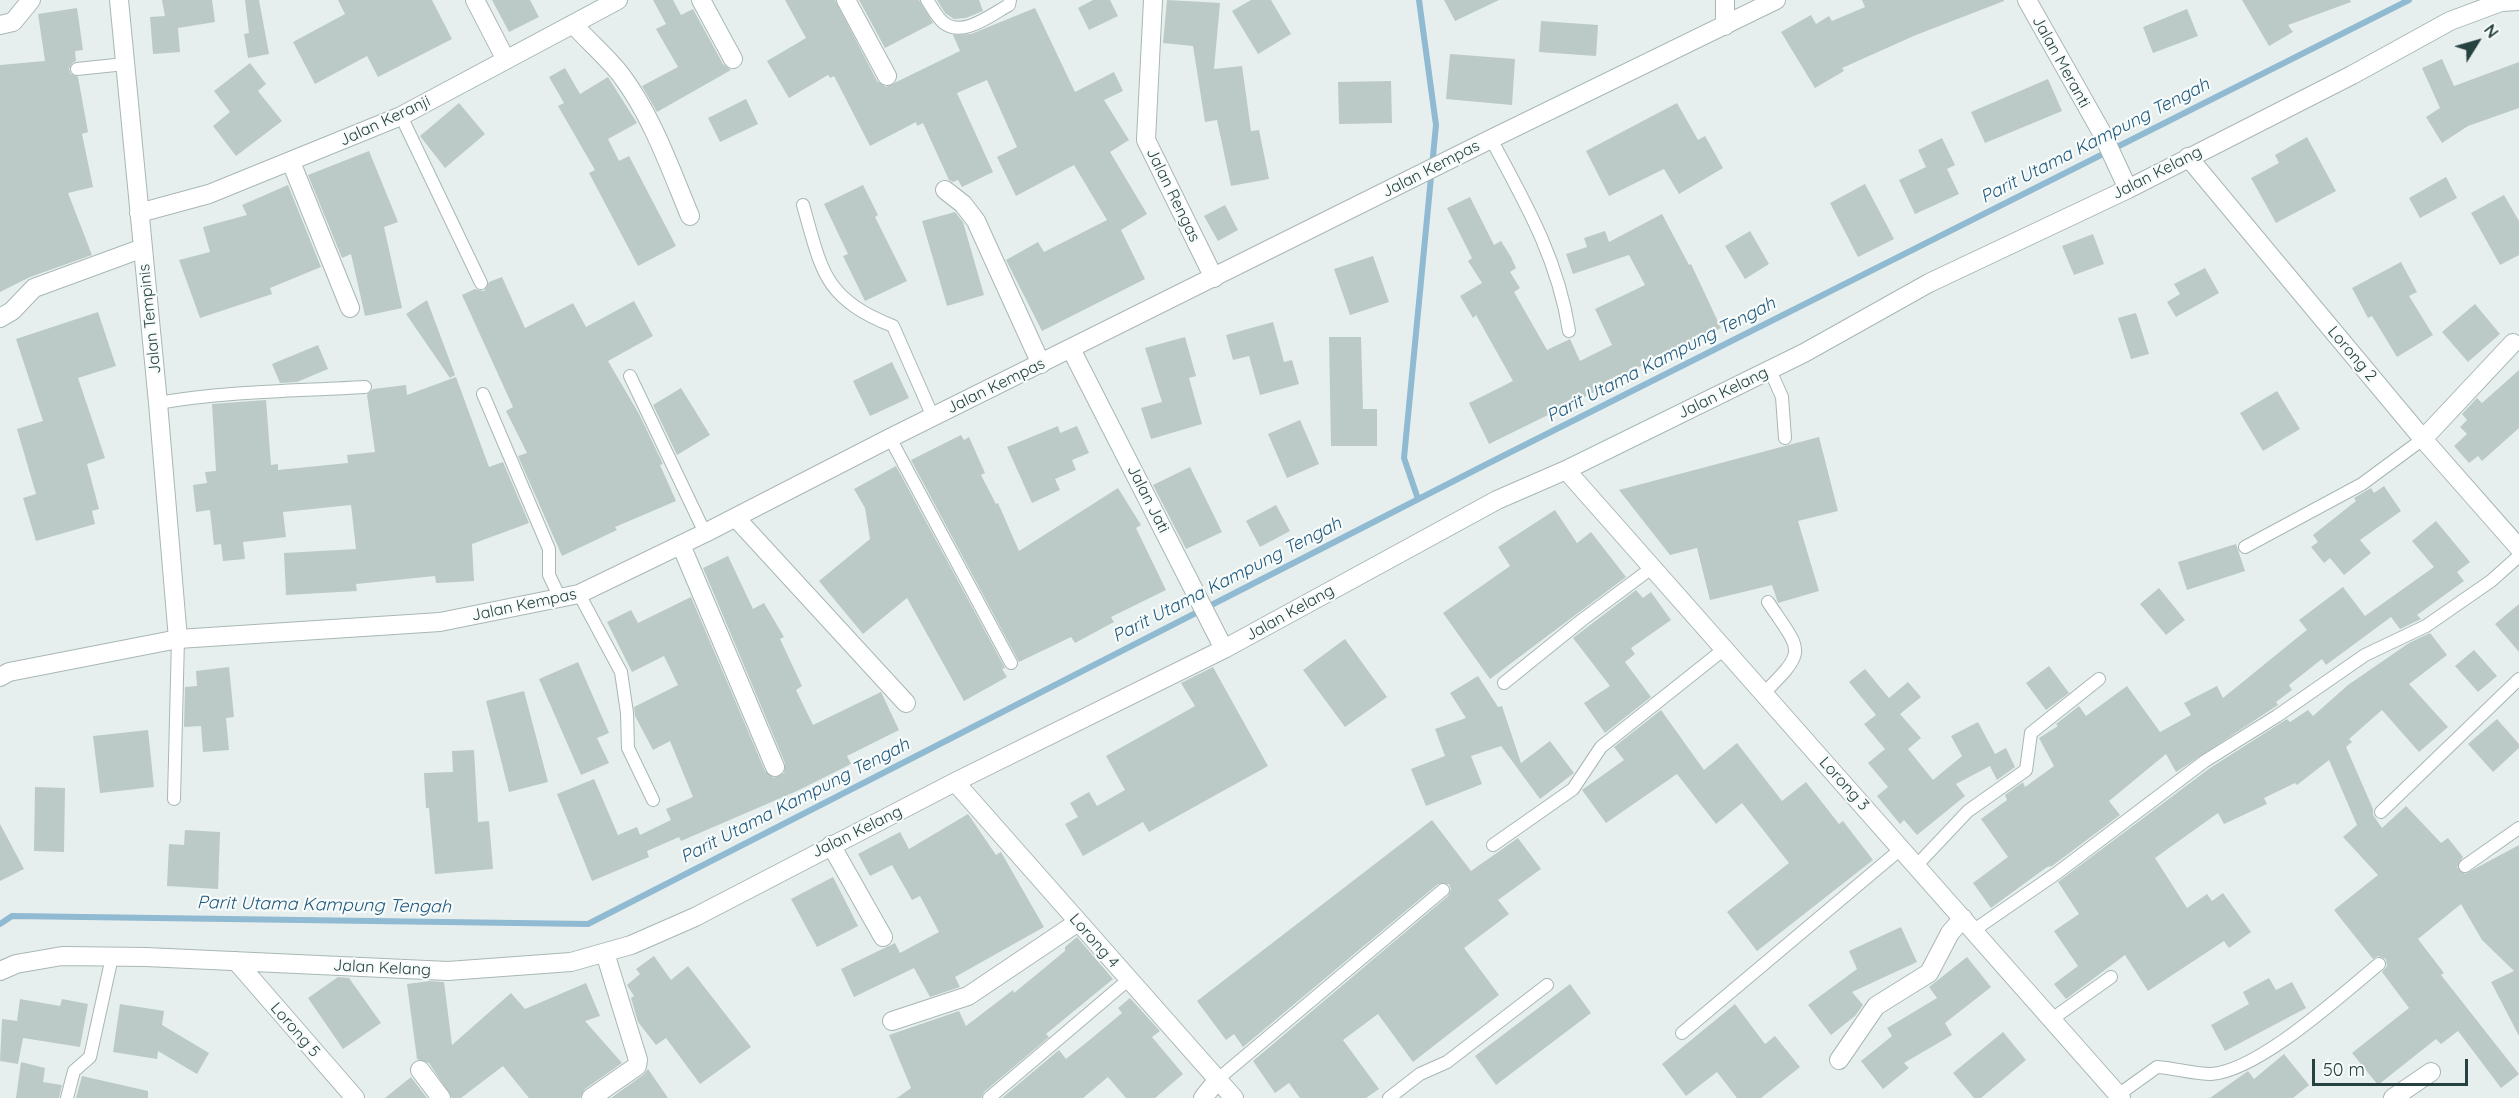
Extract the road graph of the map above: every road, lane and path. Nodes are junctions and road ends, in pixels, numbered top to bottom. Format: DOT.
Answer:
graph roads {
  1 [pos="32,0"];
  2 [pos="118,0"];
  3 [pos="475,0"];
  4 [pos="618,0"];
  5 [pos="701,0"];
  6 [pos="846,0"];
  7 [pos="927,0"];
  8 [pos="1010,0"];
  9 [pos="1153,0"];
  10 [pos="1725,0"];
  11 [pos="1776,0"];
  12 [pos="2026,0"];
  13 [pos="2519,1"];
  14 [pos="573,24"];
  15 [pos="0,25"];
  16 [pos="1725,26"];
  17 [pos="733,59"];
  18 [pos="506,60"];
  19 [pos="125,64"];
  20 [pos="77,69"];
  21 [pos="887,76"];
  22 [pos="401,116"];
  23 [pos="1491,139"];
  24 [pos="2188,157"];
  25 [pos="291,162"];
  26 [pos="2125,180"];
  27 [pos="945,190"];
  28 [pos="802,205"];
  29 [pos="139,213"];
  30 [pos="690,216"];
  31 [pos="143,248"];
  32 [pos="1214,278"];
  33 [pos="481,283"];
  34 [pos="350,308"];
  35 [pos="0,318"];
  36 [pos="1569,331"];
  37 [pos="2513,343"];
  38 [pos="1071,349"];
  39 [pos="1041,364"];
  40 [pos="1770,370"];
  41 [pos="630,376"];
  42 [pos="365,387"];
  43 [pos="483,394"];
  44 [pos="158,403"];
  45 [pos="933,417"];
  46 [pos="890,438"];
  47 [pos="1785,438"];
  48 [pos="2423,439"];
  49 [pos="1566,470"];
  50 [pos="736,518"];
  51 [pos="705,533"];
  52 [pos="681,545"];
  53 [pos="2245,547"];
  54 [pos="2519,548"];
  55 [pos="2519,556"];
  56 [pos="1653,567"];
  57 [pos="579,594"];
  58 [pos="560,598"];
  59 [pos="1768,602"];
  60 [pos="177,639"];
  61 [pos="1224,649"];
  62 [pos="1723,650"];
  63 [pos="1011,663"];
  64 [pos="0,676"];
  65 [pos="2099,679"];
  66 [pos="2519,679"];
  67 [pos="1504,683"];
  68 [pos="1762,694"];
  69 [pos="906,703"];
  70 [pos="775,767"];
  71 [pos="955,782"];
  72 [pos="174,799"];
  73 [pos="653,800"];
  74 [pos="2380,812"];
  75 [pos="2519,828"];
  76 [pos="831,845"];
  77 [pos="1493,845"];
  78 [pos="1902,848"];
  79 [pos="1917,865"];
  80 [pos="2465,866"];
  81 [pos="1443,890"];
  82 [pos="1078,922"];
  83 [pos="1969,924"];
  84 [pos="883,936"];
  85 [pos="605,953"];
  86 [pos="112,957"];
  87 [pos="236,961"];
  88 [pos="2379,964"];
  89 [pos="0,971"];
  90 [pos="2111,977"];
  91 [pos="1128,980"];
  92 [pos="1546,984"];
  93 [pos="2052,1019"];
  94 [pos="892,1021"];
  95 [pos="1682,1033"];
  96 [pos="1839,1060"];
  97 [pos="420,1070"];
  98 [pos="2431,1072"];
  99 [pos="1218,1079"];
  100 [pos="2119,1096"];
  101 [pos="67,1098"];
  102 [pos="355,1098"];
  103 [pos="441,1098"];
  104 [pos="591,1098"];
  105 [pos="989,1098"];
  106 [pos="1203,1098"];
  107 [pos="1234,1098"];
  108 [pos="1389,1098"];
  109 [pos="2393,1098"];
  1 -- 15 [label="street"];
  2 -- 19 [label="street, Jalan Tempinis"];
  3 -- 18 [label="street"];
  4 -- 14 [label="street, Jalan Keranji"];
  5 -- 17 [label="street"];
  6 -- 21 [label="street"];
  7 -- 8 [label="lane"];
  9 -- 32 [label="street, Jalan Rengas"];
  10 -- 16 [label="street"];
  11 -- 16 [label="street, Jalan Kempas"];
  12 -- 26 [label="street, Jalan Meranti"];
  13 -- 24 [label="street, Jalan Kelang"];
  14 -- 18 [label="street, Jalan Keranji"];
  14 -- 30 [label="street"];
  16 -- 23 [label="street, Jalan Kempas"];
  18 -- 22 [label="street, Jalan Keranji"];
  19 -- 20 [label="lane"];
  19 -- 29 [label="street, Jalan Tempinis"];
  22 -- 25 [label="street, Jalan Keranji"];
  22 -- 33 [label="lane"];
  23 -- 32 [label="street, Jalan Kempas"];
  23 -- 36 [label="lane"];
  24 -- 26 [label="street, Jalan Kelang"];
  24 -- 48 [label="street, Lorong 2"];
  25 -- 29 [label="street, Jalan Keranji"];
  25 -- 34 [label="street"];
  26 -- 40 [label="street, Jalan Kelang"];
  27 -- 39 [label="street"];
  28 -- 45 [label="lane"];
  29 -- 31 [label="street, Jalan Tempinis"];
  31 -- 35 [label="street"];
  31 -- 44 [label="street, Jalan Tempinis"];
  32 -- 38 [label="street, Jalan Kempas"];
  37 -- 48 [label="street"];
  38 -- 39 [label="street, Jalan Kempas"];
  38 -- 61 [label="street, Jalan Jati"];
  39 -- 45 [label="street, Jalan Kempas"];
  40 -- 47 [label="lane"];
  40 -- 49 [label="street, Jalan Kelang"];
  41 -- 51 [label="lane"];
  42 -- 44 [label="lane"];
  43 -- 58 [label="lane"];
  44 -- 60 [label="street, Jalan Tempinis"];
  45 -- 46 [label="street, Jalan Kempas"];
  46 -- 50 [label="street, Jalan Kempas"];
  46 -- 63 [label="lane"];
  48 -- 53 [label="lane"];
  48 -- 54 [label="street, Lorong 2"];
  49 -- 56 [label="street, Lorong 3"];
  49 -- 61 [label="street, Jalan Kelang"];
  50 -- 51 [label="street, Jalan Kempas"];
  50 -- 69 [label="street"];
  51 -- 52 [label="street, Jalan Kempas"];
  52 -- 57 [label="street, Jalan Kempas"];
  52 -- 70 [label="street"];
  55 -- 83 [label="lane"];
  56 -- 62 [label="street, Lorong 3"];
  56 -- 67 [label="lane"];
  57 -- 58 [label="street, Jalan Kempas"];
  57 -- 73 [label="lane"];
  58 -- 60 [label="street, Jalan Kempas"];
  59 -- 68 [label="lane"];
  60 -- 64 [label="street, Jalan Kempas"];
  60 -- 72 [label="lane"];
  61 -- 71 [label="street, Jalan Kelang"];
  62 -- 68 [label="street, Lorong 3"];
  62 -- 77 [label="lane"];
  65 -- 79 [label="lane"];
  66 -- 74 [label="lane"];
  68 -- 78 [label="street, Lorong 3"];
  71 -- 76 [label="street, Jalan Kelang"];
  71 -- 82 [label="street, Lorong 4"];
  75 -- 80 [label="lane"];
  76 -- 84 [label="street"];
  76 -- 85 [label="street, Jalan Kelang"];
  78 -- 79 [label="street, Lorong 3"];
  78 -- 95 [label="lane"];
  79 -- 83 [label="street, Lorong 3"];
  81 -- 99 [label="lane"];
  82 -- 91 [label="street, Lorong 4"];
  82 -- 94 [label="street"];
  83 -- 93 [label="street, Lorong 3"];
  83 -- 96 [label="street"];
  85 -- 87 [label="street, Jalan Kelang"];
  85 -- 104 [label="street"];
  86 -- 87 [label="street, Jalan Kelang"];
  86 -- 89 [label="street, Jalan Kelang"];
  86 -- 101 [label="lane"];
  87 -- 102 [label="street, Lorong 5"];
  88 -- 100 [label="lane"];
  90 -- 93 [label="lane"];
  91 -- 99 [label="street, Lorong 4"];
  91 -- 105 [label="lane"];
  92 -- 108 [label="lane"];
  93 -- 100 [label="street, Lorong 3"];
  97 -- 103 [label="street"];
  98 -- 109 [label="street"];
  99 -- 106 [label="street"];
  99 -- 107 [label="street, Lorong 4"];
}
